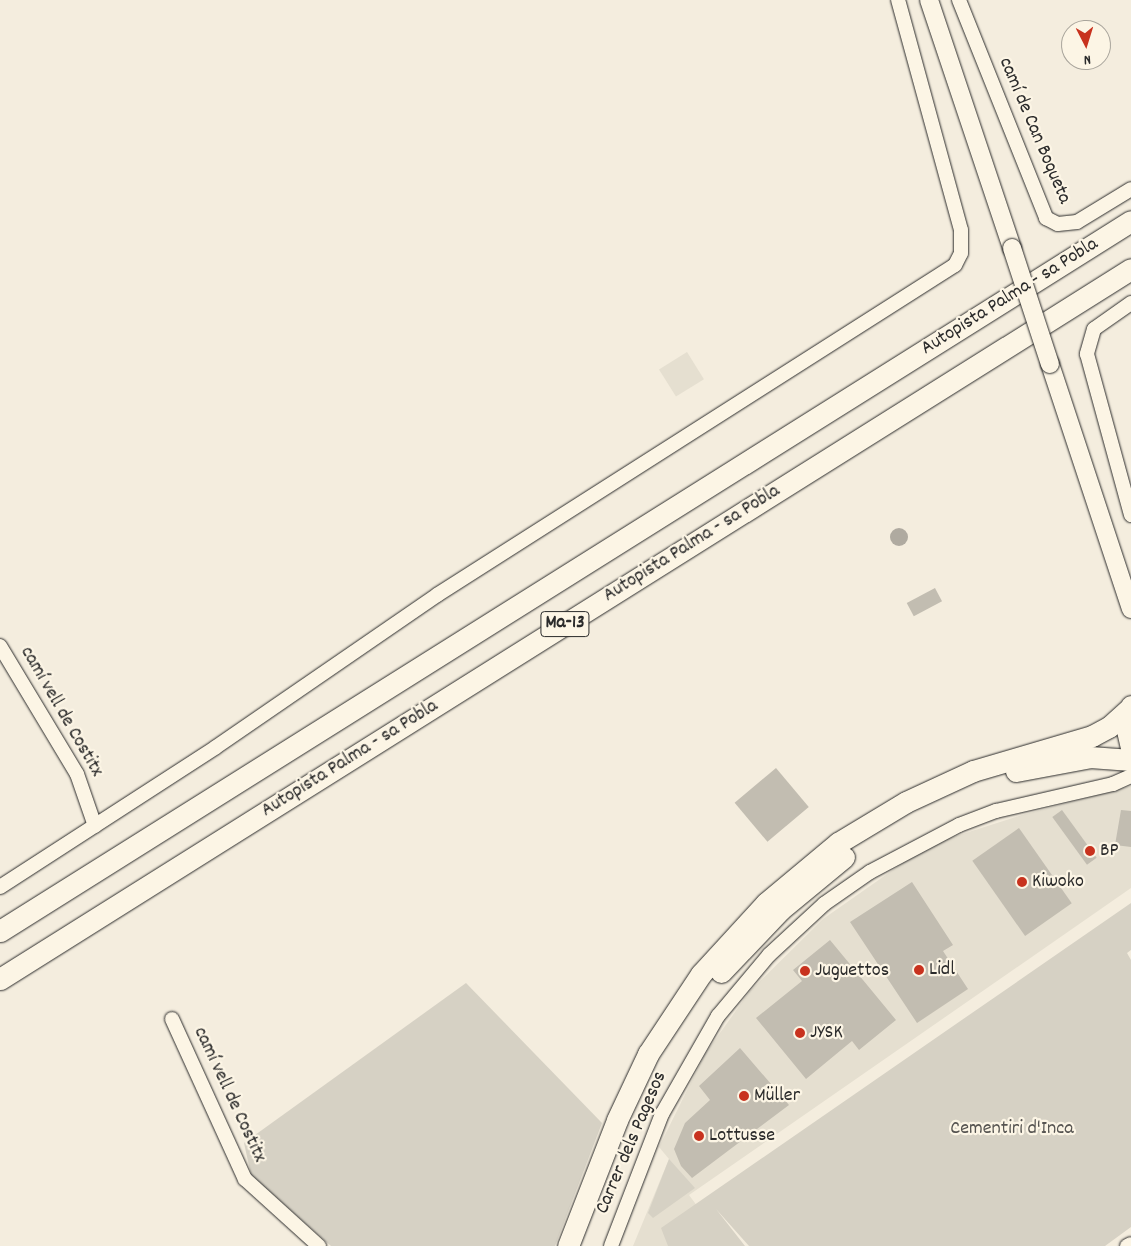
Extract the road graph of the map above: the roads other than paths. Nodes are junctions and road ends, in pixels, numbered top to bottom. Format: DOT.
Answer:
graph roads {
  1 [pos="898,0"];
  2 [pos="929,0"];
  3 [pos="959,0"];
  4 [pos="1131,189"];
  5 [pos="1131,221"];
  6 [pos="1131,268"];
  7 [pos="1131,303"];
  8 [pos="1131,515"];
  9 [pos="1131,609"];
  10 [pos="0,646"];
  11 [pos="1130,707"];
  12 [pos="1131,747"];
  13 [pos="1131,760"];
  14 [pos="1131,776"];
  15 [pos="95,826"];
  16 [pos="0,887"];
  17 [pos="0,931"];
  18 [pos="0,979"];
  19 [pos="172,1019"];
  20 [pos="1131,1244"];
  21 [pos="319,1246"];
  22 [pos="568,1246"];
  23 [pos="584,1246"];
  24 [pos="611,1246"];
  25 [pos="1127,1246"];
  1 -- 15 [label="street"];
  2 -- 9 [label="main road, bridge"];
  3 -- 4 [label="street, camí de Can Boqueta"];
  5 -- 17 [label="highway, Autopista Palma - sa Pobla / Ma-13"];
  6 -- 18 [label="highway, Autopista Palma - sa Pobla / Ma-13"];
  7 -- 8 [label="street"];
  10 -- 15 [label="street, camí vell de Costitx"];
  11 -- 12 [label="highway"];
  11 -- 22 [label="highway"];
  13 -- 23 [label="highway"];
  14 -- 24 [label="street, Carrer dels Pagesos"];
  15 -- 16 [label="street"];
  19 -- 21 [label="street, camí vell de Costitx"];
  20 -- 25 [label="street"];
}
